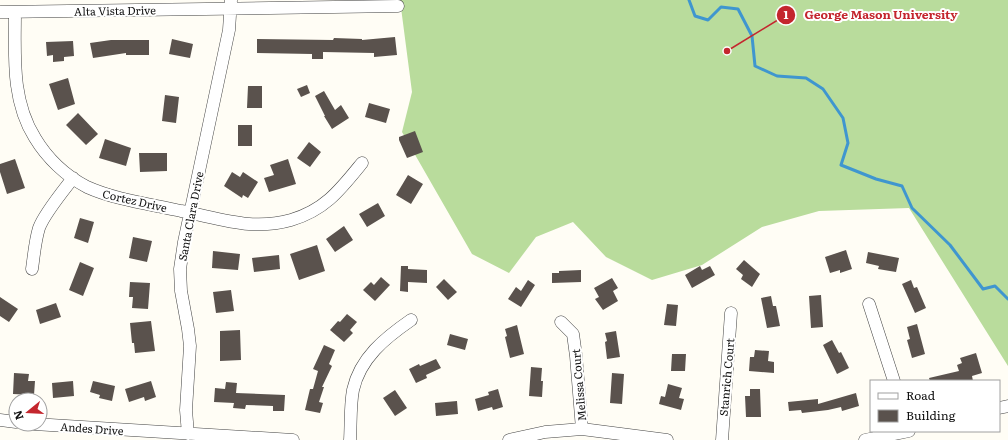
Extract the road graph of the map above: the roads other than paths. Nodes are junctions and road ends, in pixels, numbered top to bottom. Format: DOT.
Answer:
graph roads {
  1 [pos="231,4"];
  2 [pos="398,6"];
  3 [pos="0,12"];
  4 [pos="14,12"];
  5 [pos="362,163"];
  6 [pos="73,178"];
  7 [pos="190,213"];
  8 [pos="32,269"];
  9 [pos="869,304"];
  10 [pos="731,314"];
  11 [pos="411,320"];
  12 [pos="561,322"];
  13 [pos="894,380"];
  14 [pos="48,425"];
  15 [pos="582,429"];
  16 [pos="904,432"];
  17 [pos="188,434"];
  18 [pos="293,440"];
  19 [pos="350,440"];
  20 [pos="509,440"];
  21 [pos="667,440"];
  22 [pos="722,440"];
  23 [pos="865,440"];
  1 -- 2 [label="street, Alta Vista Drive"];
  1 -- 4 [label="street, Alta Vista Drive"];
  1 -- 7 [label="street, Santa Clara Drive"];
  3 -- 4 [label="street, Alta Vista Drive"];
  4 -- 6 [label="street, Cortez Drive"];
  5 -- 7 [label="street, Cortez Drive"];
  6 -- 7 [label="street, Cortez Drive"];
  6 -- 8 [label="street"];
  7 -- 17 [label="street, Santa Clara Drive"];
  9 -- 13 [label="street"];
  10 -- 22 [label="street, Stanrich Court"];
  11 -- 19 [label="street"];
  12 -- 15 [label="street, Melissa Court"];
  14 -- 17 [label="street, Andes Drive"];
  15 -- 20 [label="street"];
  15 -- 21 [label="street"];
  16 -- 23 [label="street"];
  17 -- 18 [label="street, Andes Drive"];
}
